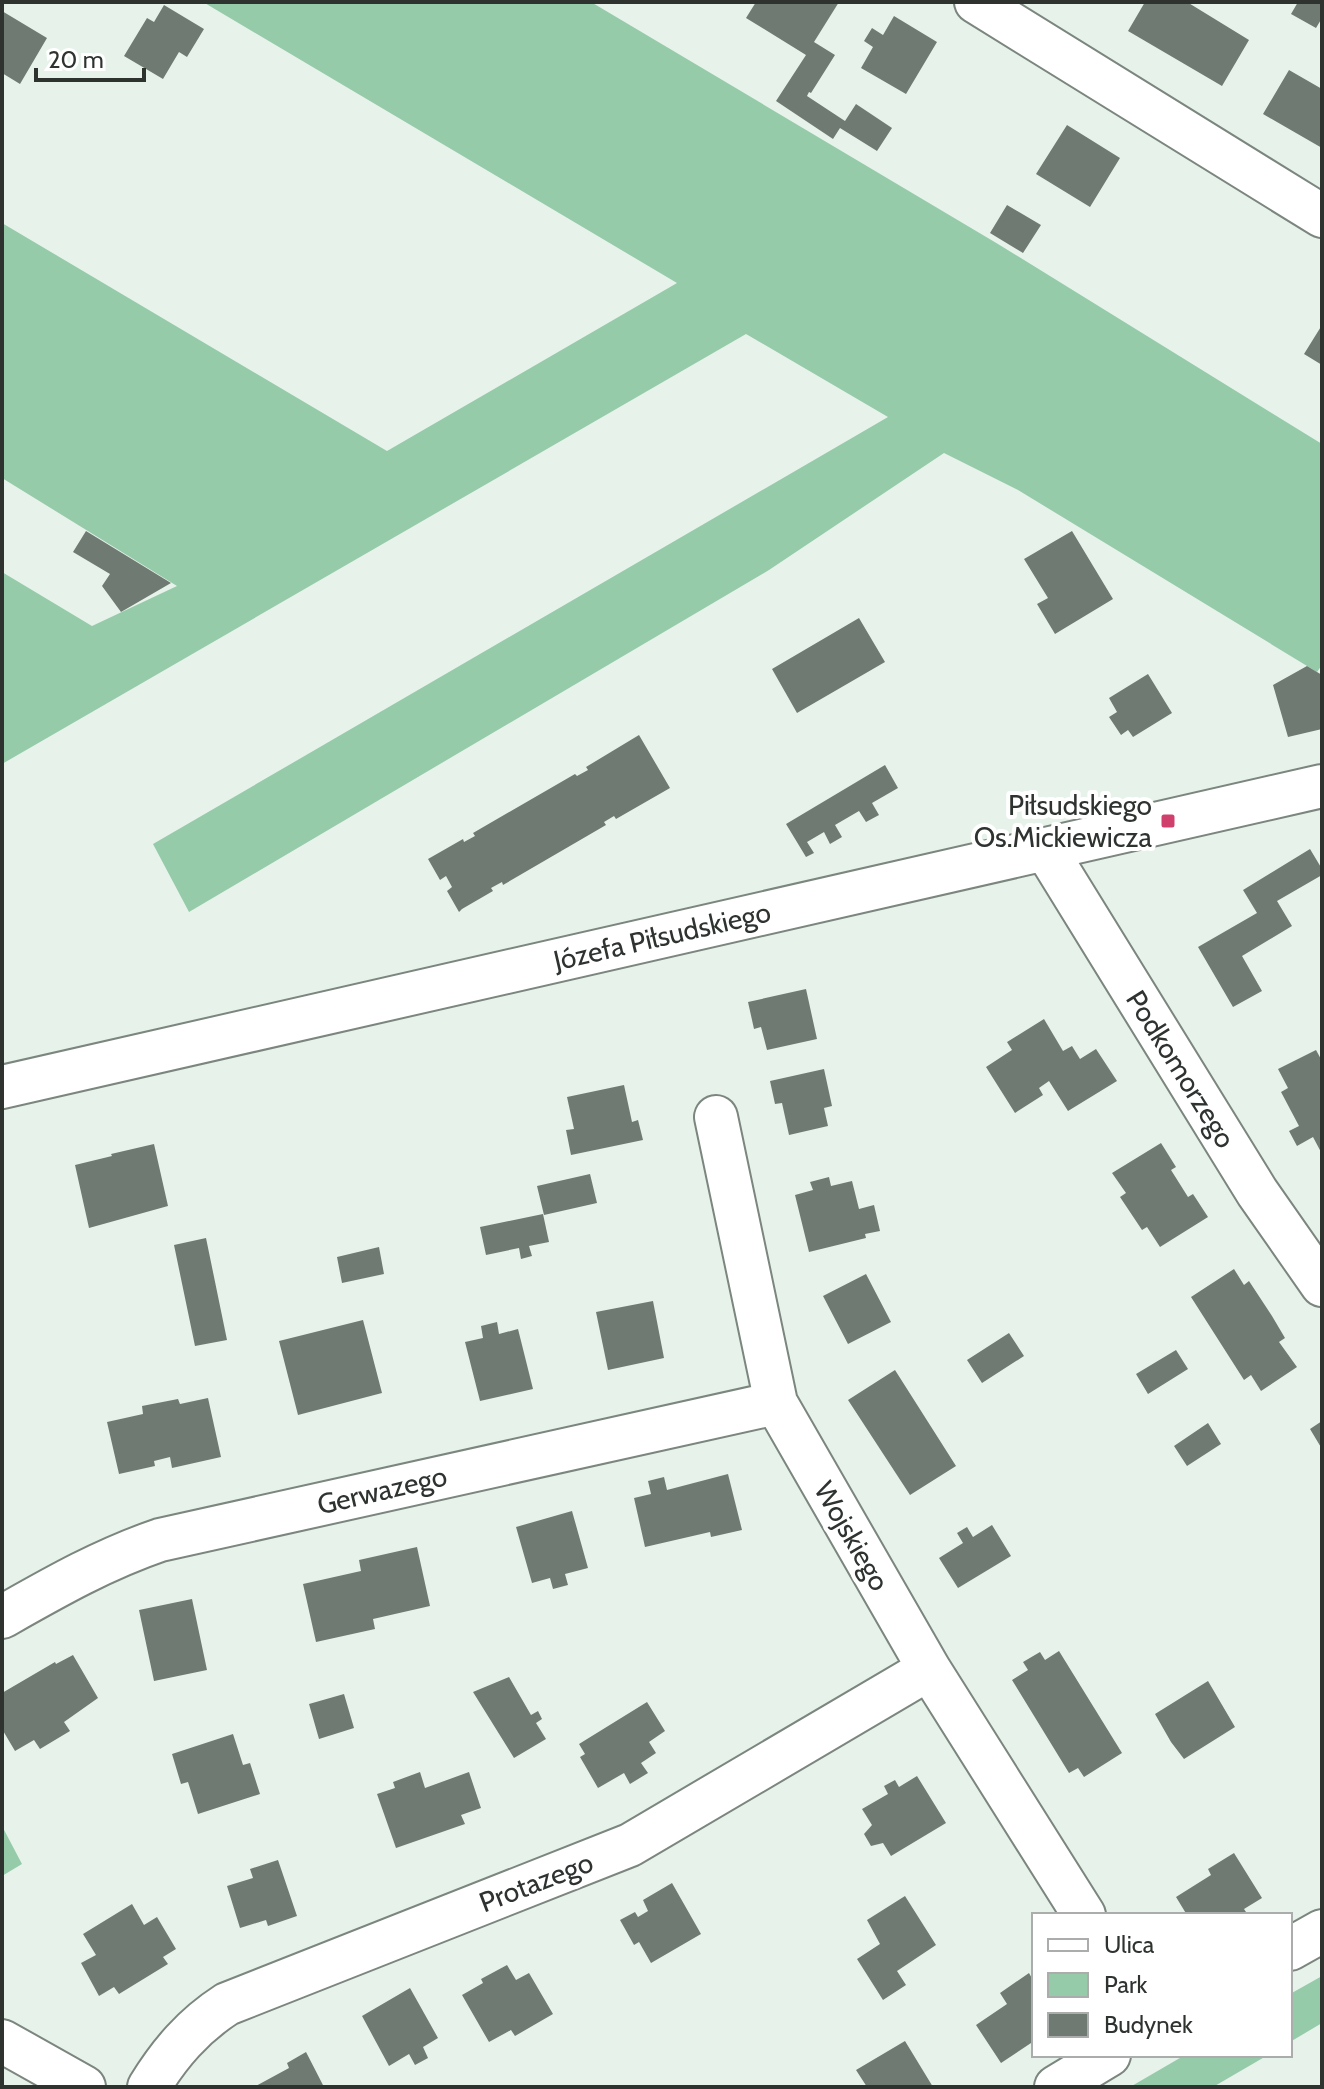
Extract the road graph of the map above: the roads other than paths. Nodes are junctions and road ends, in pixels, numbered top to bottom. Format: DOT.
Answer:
graph roads {
  1 [pos="976,2"];
  2 [pos="1322,216"];
  3 [pos="1322,786"];
  4 [pos="1046,850"];
  5 [pos="2,1087"];
  6 [pos="716,1117"];
  7 [pos="1322,1285"];
  8 [pos="776,1403"];
  9 [pos="2,1617"];
  10 [pos="929,1669"];
  11 [pos="1083,1913"];
  12 [pos="1322,1931"];
  13 [pos="1292,1948"];
  14 [pos="2,2041"];
  15 [pos="1106,2057"];
  16 [pos="84,2087"];
  17 [pos="149,2087"];
  18 [pos="1056,2087"];
  1 -- 2 [label="street"];
  3 -- 4 [label="street, Józefa Piłsudskiego"];
  4 -- 5 [label="street, Józefa Piłsudskiego"];
  4 -- 7 [label="street, Podkomorzego"];
  6 -- 8 [label="street, Wojskiego"];
  8 -- 9 [label="street, Gerwazego"];
  8 -- 10 [label="street, Wojskiego"];
  10 -- 11 [label="street, Wojskiego"];
  10 -- 17 [label="street, Protazego"];
  12 -- 13 [label="street"];
  14 -- 16 [label="street"];
  15 -- 18 [label="street"];
}
